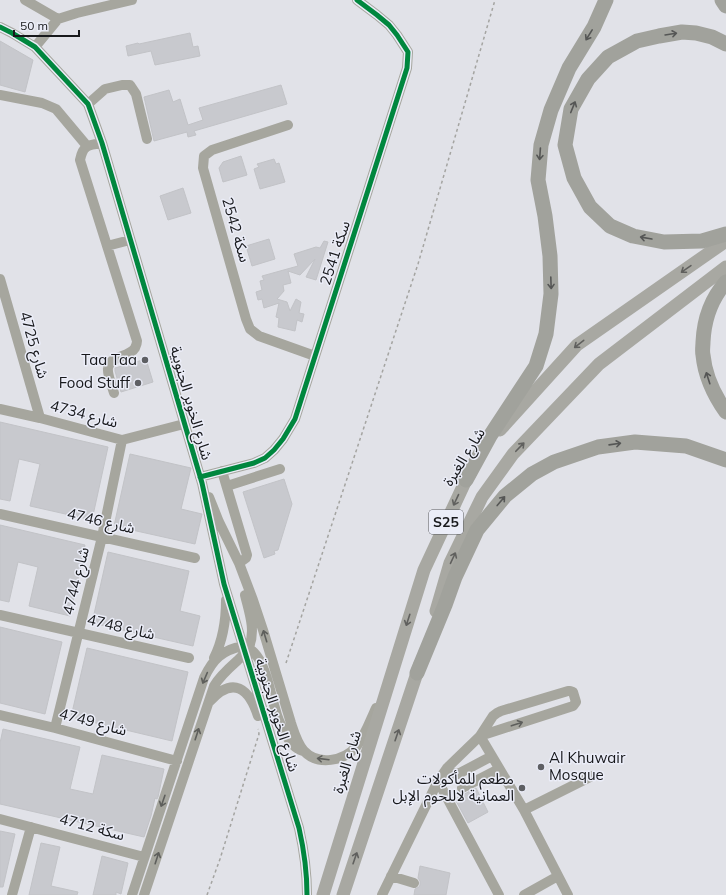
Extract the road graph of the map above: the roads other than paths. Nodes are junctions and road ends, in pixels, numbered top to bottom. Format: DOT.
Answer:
graph roads {
  1 [pos="25,0"];
  2 [pos="132,0"];
  3 [pos="357,0"];
  4 [pos="606,0"];
  5 [pos="722,0"];
  6 [pos="726,6"];
  7 [pos="58,19"];
  8 [pos="0,27"];
  9 [pos="726,44"];
  10 [pos="35,47"];
  11 [pos="0,95"];
  12 [pos="88,104"];
  13 [pos="288,125"];
  14 [pos="147,139"];
  15 [pos="102,143"];
  16 [pos="87,146"];
  17 [pos="726,234"];
  18 [pos="130,240"];
  19 [pos="726,241"];
  20 [pos="107,246"];
  21 [pos="726,267"];
  22 [pos="0,279"];
  23 [pos="726,282"];
  24 [pos="4,311"];
  25 [pos="315,356"];
  26 [pos="114,393"];
  27 [pos="0,409"];
  28 [pos="726,412"];
  29 [pos="40,418"];
  30 [pos="184,424"];
  31 [pos="122,440"];
  32 [pos="726,460"];
  33 [pos="254,463"];
  34 [pos="280,469"];
  35 [pos="222,471"];
  36 [pos="258,476"];
  37 [pos="201,480"];
  38 [pos="466,480"];
  39 [pos="227,486"];
  40 [pos="0,514"];
  41 [pos="219,522"];
  42 [pos="102,537"];
  43 [pos="195,558"];
  44 [pos="239,563"];
  45 [pos="224,584"];
  46 [pos="0,615"];
  47 [pos="78,633"];
  48 [pos="246,648"];
  49 [pos="189,658"];
  50 [pos="212,664"];
  51 [pos="417,674"];
  52 [pos="388,683"];
  53 [pos="205,710"];
  54 [pos="0,715"];
  55 [pos="55,728"];
  56 [pos="480,736"];
  57 [pos="305,752"];
  58 [pos="492,756"];
  59 [pos="177,761"];
  60 [pos="447,768"];
  61 [pos="499,769"];
  62 [pos="592,776"];
  63 [pos="438,781"];
  64 [pos="462,788"];
  65 [pos="289,794"];
  66 [pos="524,810"];
  67 [pos="0,819"];
  68 [pos="31,827"];
  69 [pos="144,857"];
  70 [pos="391,876"];
  71 [pos="558,876"];
  72 [pos="414,883"];
  73 [pos="12,895"];
  74 [pos="132,895"];
  75 [pos="144,895"];
  76 [pos="307,895"];
  77 [pos="323,895"];
  78 [pos="343,895"];
  79 [pos="382,895"];
  80 [pos="498,895"];
  81 [pos="524,895"];
  82 [pos="568,895"];
  1 -- 7 [label="street"];
  2 -- 7 [label="street"];
  3 -- 25 [label="street, سكة 2541"];
  4 -- 38 [label="highway, one-way"];
  5 -- 6 [label="highway"];
  7 -- 10 [label="street"];
  8 -- 10 [label="street, شارع الخوير الجنوبية"];
  17 -- 9 [label="highway, one-way"];
  10 -- 12 [label="street, شارع الخوير الجنوبية"];
  11 -- 16 [label="street"];
  12 -- 14 [label="street"];
  12 -- 15 [label="street, شارع الخوير الجنوبية"];
  13 -- 25 [label="street, سكة 2542"];
  15 -- 16 [label="street"];
  15 -- 18 [label="street, شارع الخوير الجنوبية"];
  16 -- 20 [label="street"];
  18 -- 20 [label="street"];
  18 -- 30 [label="street, شارع الخوير الجنوبية"];
  19 -- 38 [label="main road, شارع الغبرة / S25, one-way"];
  20 -- 26 [label="street"];
  51 -- 21 [label="main road, S25, one-way"];
  22 -- 24 [label="street, 4725 شارع"];
  28 -- 23 [label="highway, one-way"];
  24 -- 29 [label="street, 4725 شارع"];
  25 -- 33 [label="street, سكة 2541"];
  27 -- 29 [label="street, 4734 شارع"];
  29 -- 31 [label="street, 4734 شارع"];
  30 -- 31 [label="street, 4734 شارع"];
  30 -- 37 [label="street, شارع الخوير الجنوبية"];
  31 -- 42 [label="street, 4744 شارع"];
  51 -- 32 [label="highway, one-way"];
  33 -- 35 [label="street, سكة 2541"];
  33 -- 36 [label="street"];
  34 -- 36 [label="street"];
  35 -- 37 [label="street, سكة 2541"];
  35 -- 39 [label="street"];
  36 -- 39 [label="street"];
  37 -- 41 [label="street, شارع الخوير الجنوبية"];
  37 -- 45 [label="street, شارع الخوير الجنوبية"];
  38 -- 52 [label="main road, شارع الغبرة / S25, one-way"];
  39 -- 44 [label="street"];
  40 -- 42 [label="street, 4746 شارع"];
  41 -- 44 [label="street, شارع الخوير الجنوبية"];
  41 -- 48 [label="street"];
  42 -- 43 [label="street, 4746 شارع"];
  42 -- 47 [label="street, 4744 شارع"];
  57 -- 44 [label="street, شارع الخوير الجنوبية, one-way"];
  45 -- 48 [label="street, شارع الخوير الجنوبية"];
  45 -- 50 [label="street"];
  46 -- 47 [label="street, 4748 شارع"];
  47 -- 49 [label="street, 4748 شارع"];
  47 -- 55 [label="street, 4744 شارع"];
  48 -- 50 [label="street, شارع الخوير الجنوبية"];
  48 -- 53 [label="street, شارع الخوير الجنوبية"];
  48 -- 57 [label="street"];
  48 -- 65 [label="street, شارع الخوير الجنوبية"];
  50 -- 59 [label="street, شارع الخوير الجنوبية, one-way"];
  78 -- 51 [label="main road, S25, one-way"];
  52 -- 57 [label="street, شارع الخوير الجنوبية, one-way"];
  52 -- 77 [label="main road, شارع الغبرة / S25"];
  53 -- 65 [label="street"];
  75 -- 53 [label="street, شارع الخوير الجنوبية, one-way"];
  54 -- 55 [label="street, 4749 شارع"];
  55 -- 59 [label="street, 4749 شارع"];
  56 -- 56 [label="street, one-way"];
  56 -- 58 [label="street"];
  56 -- 60 [label="street"];
  58 -- 60 [label="street"];
  58 -- 61 [label="street"];
  59 -- 69 [label="street, شارع الخوير الجنوبية, one-way"];
  60 -- 63 [label="street"];
  61 -- 64 [label="street"];
  61 -- 66 [label="street"];
  62 -- 66 [label="street"];
  63 -- 70 [label="street"];
  63 -- 80 [label="street"];
  65 -- 76 [label="street, شارع الخوير الجنوبية"];
  66 -- 71 [label="street"];
  67 -- 68 [label="street, سكة 4712"];
  68 -- 69 [label="street, سكة 4712"];
  68 -- 73 [label="street"];
  69 -- 74 [label="street, شارع الخوير الجنوبية"];
  70 -- 72 [label="street"];
  70 -- 79 [label="street"];
  71 -- 81 [label="street"];
  71 -- 82 [label="street"];
}
